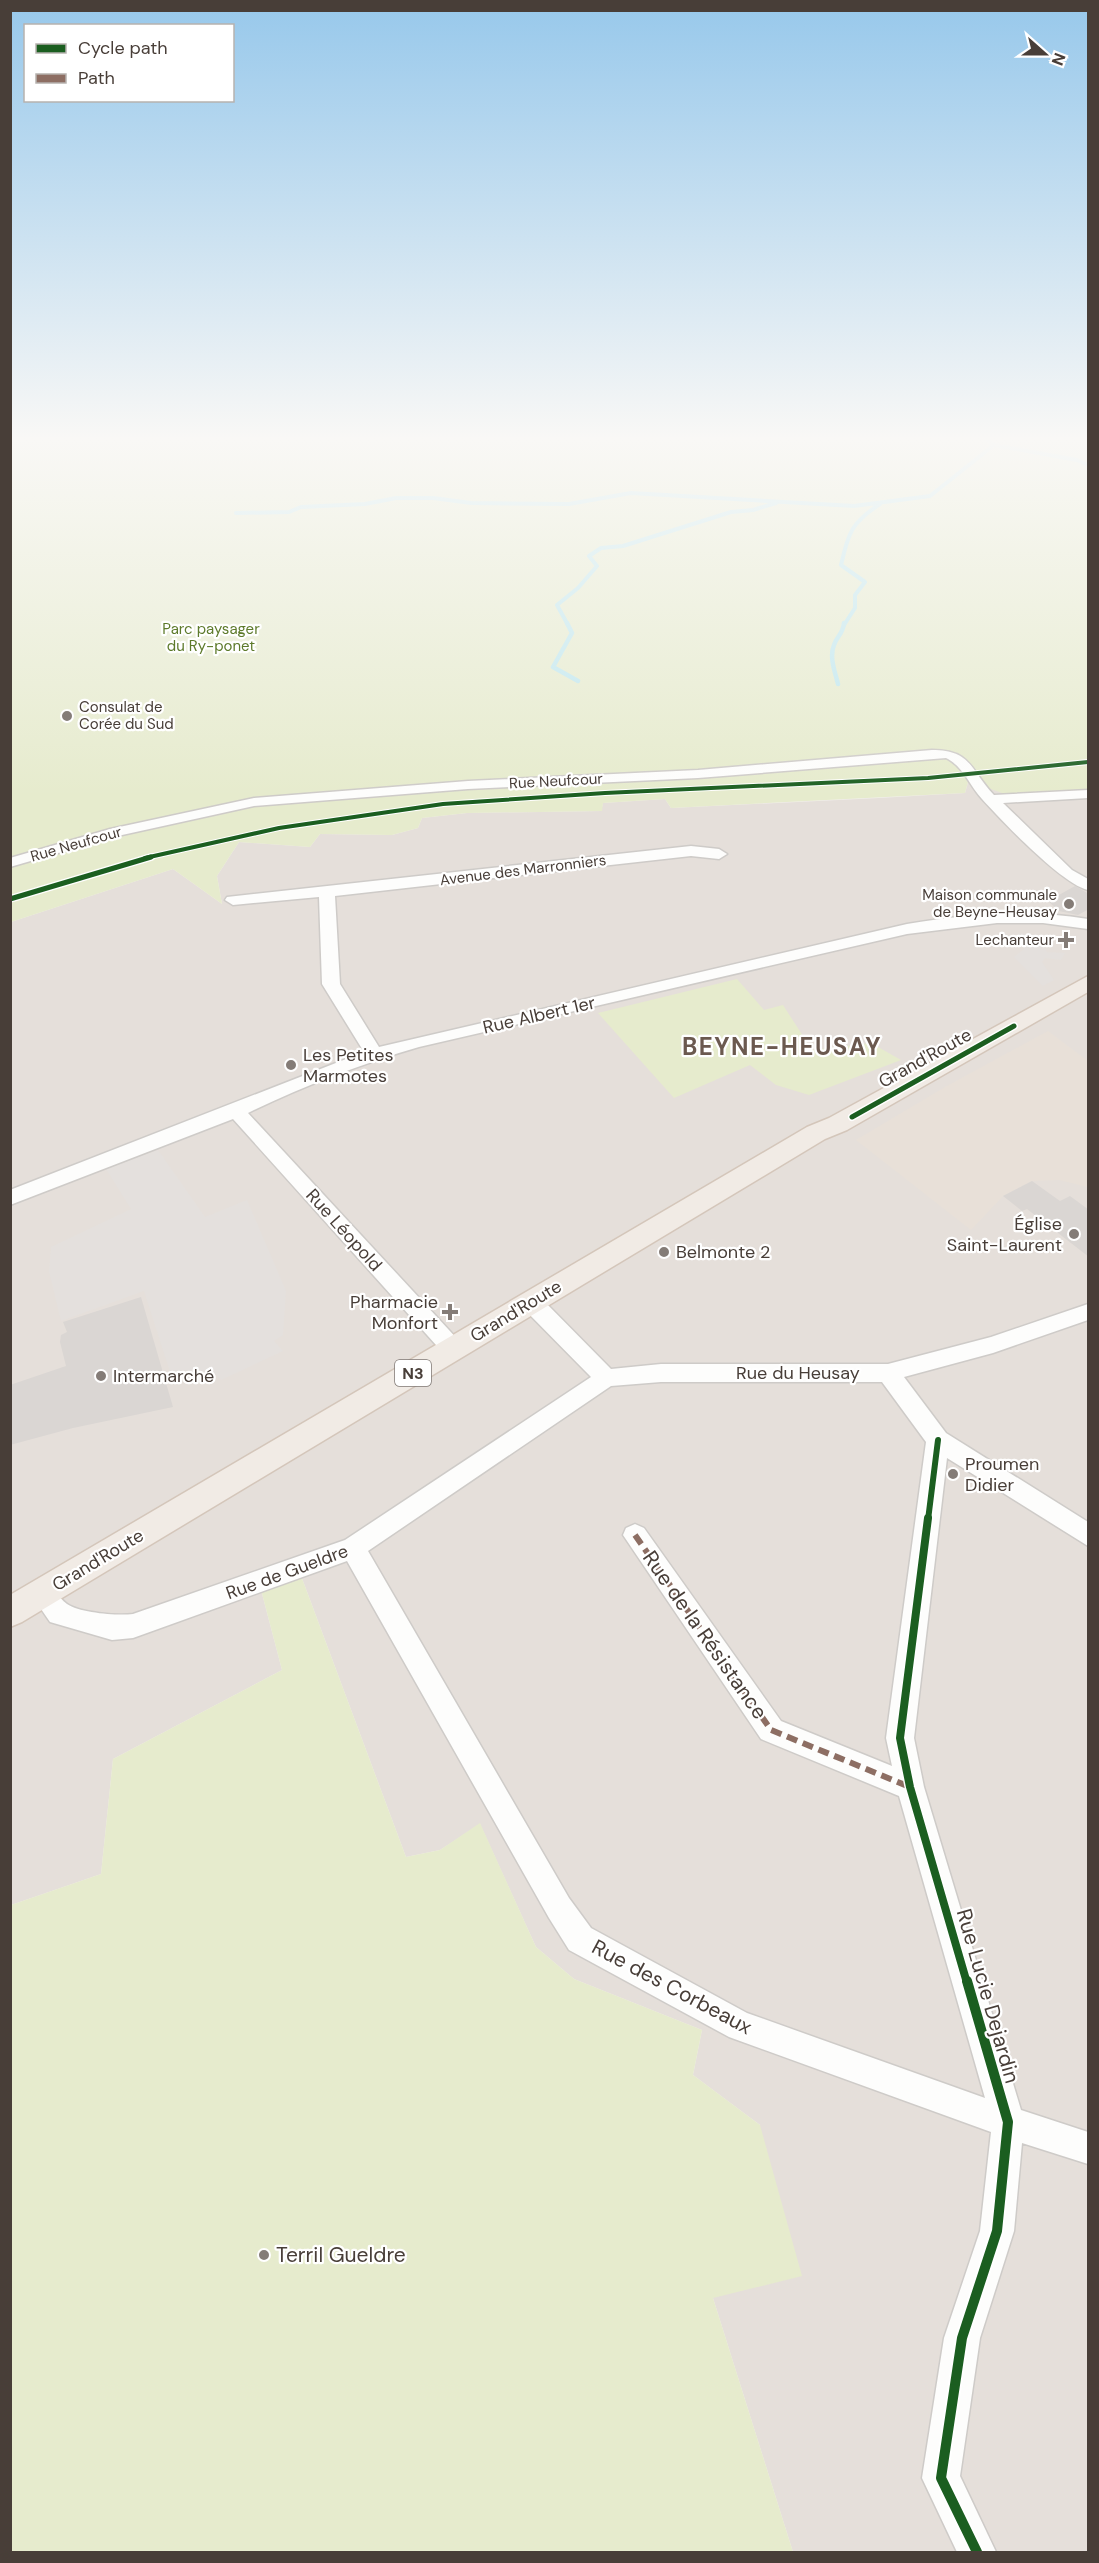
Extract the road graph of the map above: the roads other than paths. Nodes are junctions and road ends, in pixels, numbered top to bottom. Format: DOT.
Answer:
graph roads {
  1 [pos="1089,794"];
  2 [pos="1069,797"];
  3 [pos="993,800"];
  4 [pos="1089,810"];
  5 [pos="719,854"];
  6 [pos="10,863"];
  7 [pos="1089,885"];
  8 [pos="327,892"];
  9 [pos="233,900"];
  10 [pos="1089,924"];
  11 [pos="1089,984"];
  12 [pos="375,1054"];
  13 [pos="236,1111"];
  14 [pos="10,1198"];
  15 [pos="531,1302"];
  16 [pos="1089,1312"];
  17 [pos="453,1349"];
  18 [pos="888,1373"];
  19 [pos="606,1378"];
  20 [pos="938,1440"];
  21 [pos="635,1535"];
  22 [pos="1089,1535"];
  23 [pos="353,1548"];
  24 [pos="43,1593"];
  25 [pos="10,1612"];
  26 [pos="910,1787"];
  27 [pos="1008,2122"];
  28 [pos="1089,2148"];
  29 [pos="977,2553"];
  1 -- 2 [label="street"];
  2 -- 3 [label="street"];
  2 -- 4 [label="street"];
  3 -- 6 [label="street, Rue Neufcour"];
  3 -- 7 [label="street, Rue Neufcour"];
  5 -- 8 [label="street, Avenue des Marronniers"];
  8 -- 9 [label="street, Avenue des Marronniers"];
  8 -- 12 [label="street"];
  10 -- 12 [label="street, Rue Albert 1er"];
  11 -- 15 [label="main road, Grand'Route / N3"];
  12 -- 13 [label="street, Rue Albert 1er"];
  13 -- 14 [label="street, Rue Albert 1er"];
  13 -- 17 [label="street, Rue Léopold"];
  15 -- 17 [label="main road, Grand'Route / N3"];
  15 -- 19 [label="street"];
  16 -- 18 [label="street, Rue du Heusay"];
  17 -- 24 [label="main road, Grand'Route / N3"];
  18 -- 19 [label="street, Rue du Heusay"];
  18 -- 20 [label="street"];
  19 -- 23 [label="street, Rue de Gueldre"];
  20 -- 22 [label="street"];
  20 -- 26 [label="street, Rue Lucie Dejardin"];
  21 -- 26 [label="street, Rue de la Résistance"];
  23 -- 24 [label="street, Rue de Gueldre"];
  23 -- 27 [label="street, Rue des Corbeaux"];
  24 -- 25 [label="main road, Grand'Route / N3"];
  26 -- 27 [label="street, Rue Lucie Dejardin"];
  27 -- 28 [label="street, Rue des Corbeaux"];
  27 -- 29 [label="street, Rue Lucie Dejardin"];
}
